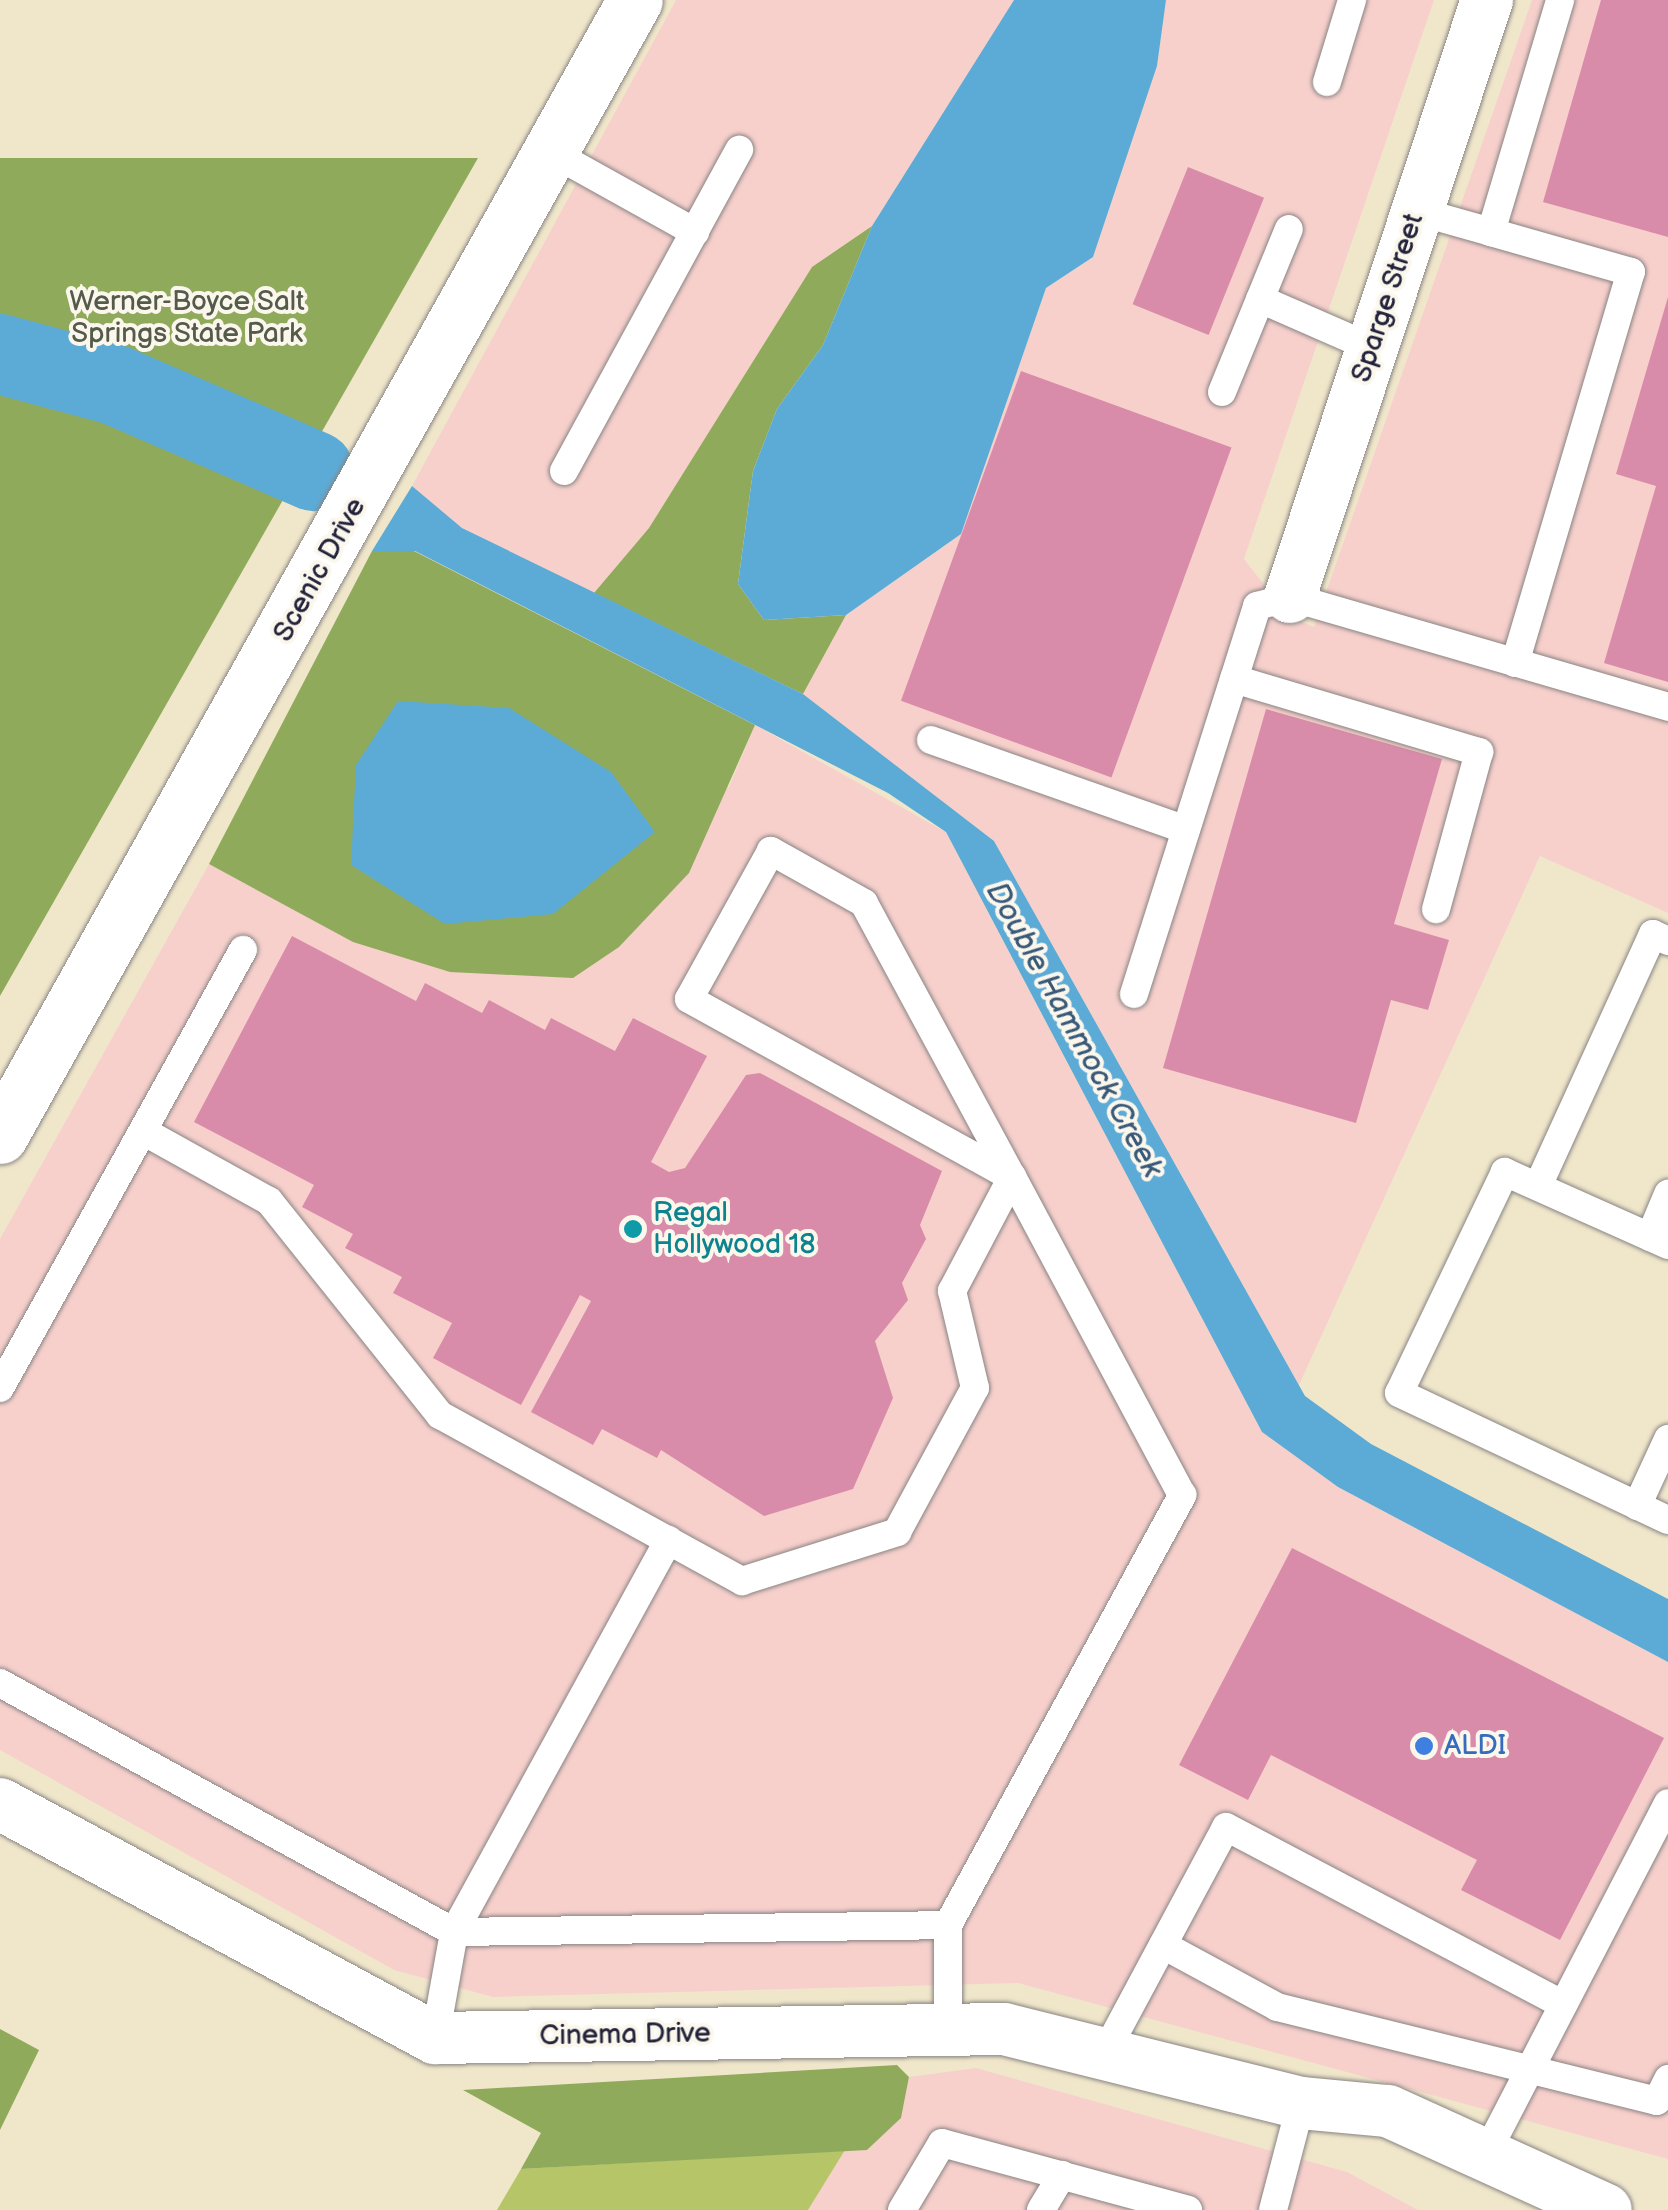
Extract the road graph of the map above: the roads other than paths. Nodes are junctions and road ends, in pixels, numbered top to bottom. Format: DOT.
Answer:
graph roads {
  1 [pos="636,0"];
  2 [pos="1352,0"];
  3 [pos="1487,0"];
  4 [pos="1560,0"];
  5 [pos="1326,82"];
  6 [pos="739,150"];
  7 [pos="551,152"];
  8 [pos="1417,211"];
  9 [pos="1289,229"];
  10 [pos="694,232"];
  11 [pos="1491,232"];
  12 [pos="1260,299"];
  13 [pos="1372,348"];
  14 [pos="1222,392"];
  15 [pos="564,471"];
  16 [pos="1290,597"];
  17 [pos="1515,662"];
  18 [pos="1234,679"];
  19 [pos="1668,707"];
  20 [pos="932,740"];
  21 [pos="1186,830"];
  22 [pos="1436,909"];
  23 [pos="1668,941"];
  24 [pos="243,950"];
  25 [pos="1134,994"];
  26 [pos="143,1131"];
  27 [pos="0,1136"];
  28 [pos="1012,1178"];
  29 [pos="1538,1186"];
  30 [pos="1668,1194"];
  31 [pos="1659,1241"];
  32 [pos="0,1388"];
  33 [pos="1668,1439"];
  34 [pos="1637,1506"];
  35 [pos="1668,1520"];
  36 [pos="669,1540"];
  37 [pos="0,1683"];
  38 [pos="1668,1803"];
  39 [pos="0,1804"];
  40 [pos="948,1925"];
  41 [pos="454,1932"];
  42 [pos="1163,1945"];
  43 [pos="1563,2004"];
  44 [pos="948,2031"];
  45 [pos="435,2038"];
  46 [pos="1106,2051"];
  47 [pos="1530,2069"];
  48 [pos="1668,2080"];
  49 [pos="1301,2103"];
  50 [pos="1486,2154"];
  51 [pos="1062,2175"];
  52 [pos="1172,2208"];
  53 [pos="902,2210"];
  54 [pos="1041,2210"];
  55 [pos="1273,2210"];
  56 [pos="1523,2210"];
  57 [pos="1606,2210"];
  1 -- 7 [label="street, Scenic Drive"];
  2 -- 5 [label="lane"];
  3 -- 8 [label="street, Sparge Street"];
  4 -- 11 [label="lane"];
  6 -- 10 [label="lane"];
  7 -- 10 [label="lane"];
  7 -- 27 [label="street, Scenic Drive"];
  8 -- 11 [label="lane"];
  8 -- 13 [label="street, Sparge Street"];
  9 -- 12 [label="lane"];
  10 -- 15 [label="lane"];
  11 -- 17 [label="lane"];
  12 -- 13 [label="lane"];
  12 -- 14 [label="lane"];
  13 -- 16 [label="street, Sparge Street"];
  16 -- 17 [label="lane"];
  16 -- 18 [label="lane"];
  17 -- 19 [label="lane"];
  18 -- 21 [label="lane"];
  18 -- 22 [label="lane"];
  20 -- 21 [label="lane"];
  21 -- 25 [label="lane"];
  23 -- 29 [label="lane"];
  24 -- 26 [label="lane"];
  26 -- 32 [label="lane"];
  26 -- 36 [label="lane"];
  28 -- 28 [label="lane"];
  28 -- 36 [label="lane"];
  28 -- 40 [label="lane"];
  29 -- 31 [label="lane"];
  29 -- 34 [label="lane"];
  30 -- 31 [label="lane"];
  33 -- 34 [label="lane"];
  34 -- 35 [label="lane"];
  36 -- 41 [label="lane"];
  37 -- 41 [label="lane"];
  38 -- 43 [label="lane"];
  39 -- 45 [label="street, Cinema Drive"];
  40 -- 41 [label="lane"];
  40 -- 44 [label="lane"];
  41 -- 45 [label="lane"];
  42 -- 43 [label="lane"];
  42 -- 46 [label="lane"];
  42 -- 47 [label="lane"];
  43 -- 47 [label="lane"];
  44 -- 45 [label="street, Cinema Drive"];
  44 -- 46 [label="street, Cinema Drive"];
  46 -- 49 [label="street, Cinema Drive"];
  47 -- 48 [label="lane"];
  47 -- 50 [label="lane"];
  49 -- 50 [label="street, Cinema Drive"];
  49 -- 55 [label="lane"];
  49 -- 56 [label="street, Cinema Drive"];
  50 -- 57 [label="street, Cinema Drive"];
  51 -- 52 [label="lane"];
  51 -- 53 [label="lane"];
  51 -- 54 [label="lane"];
}
